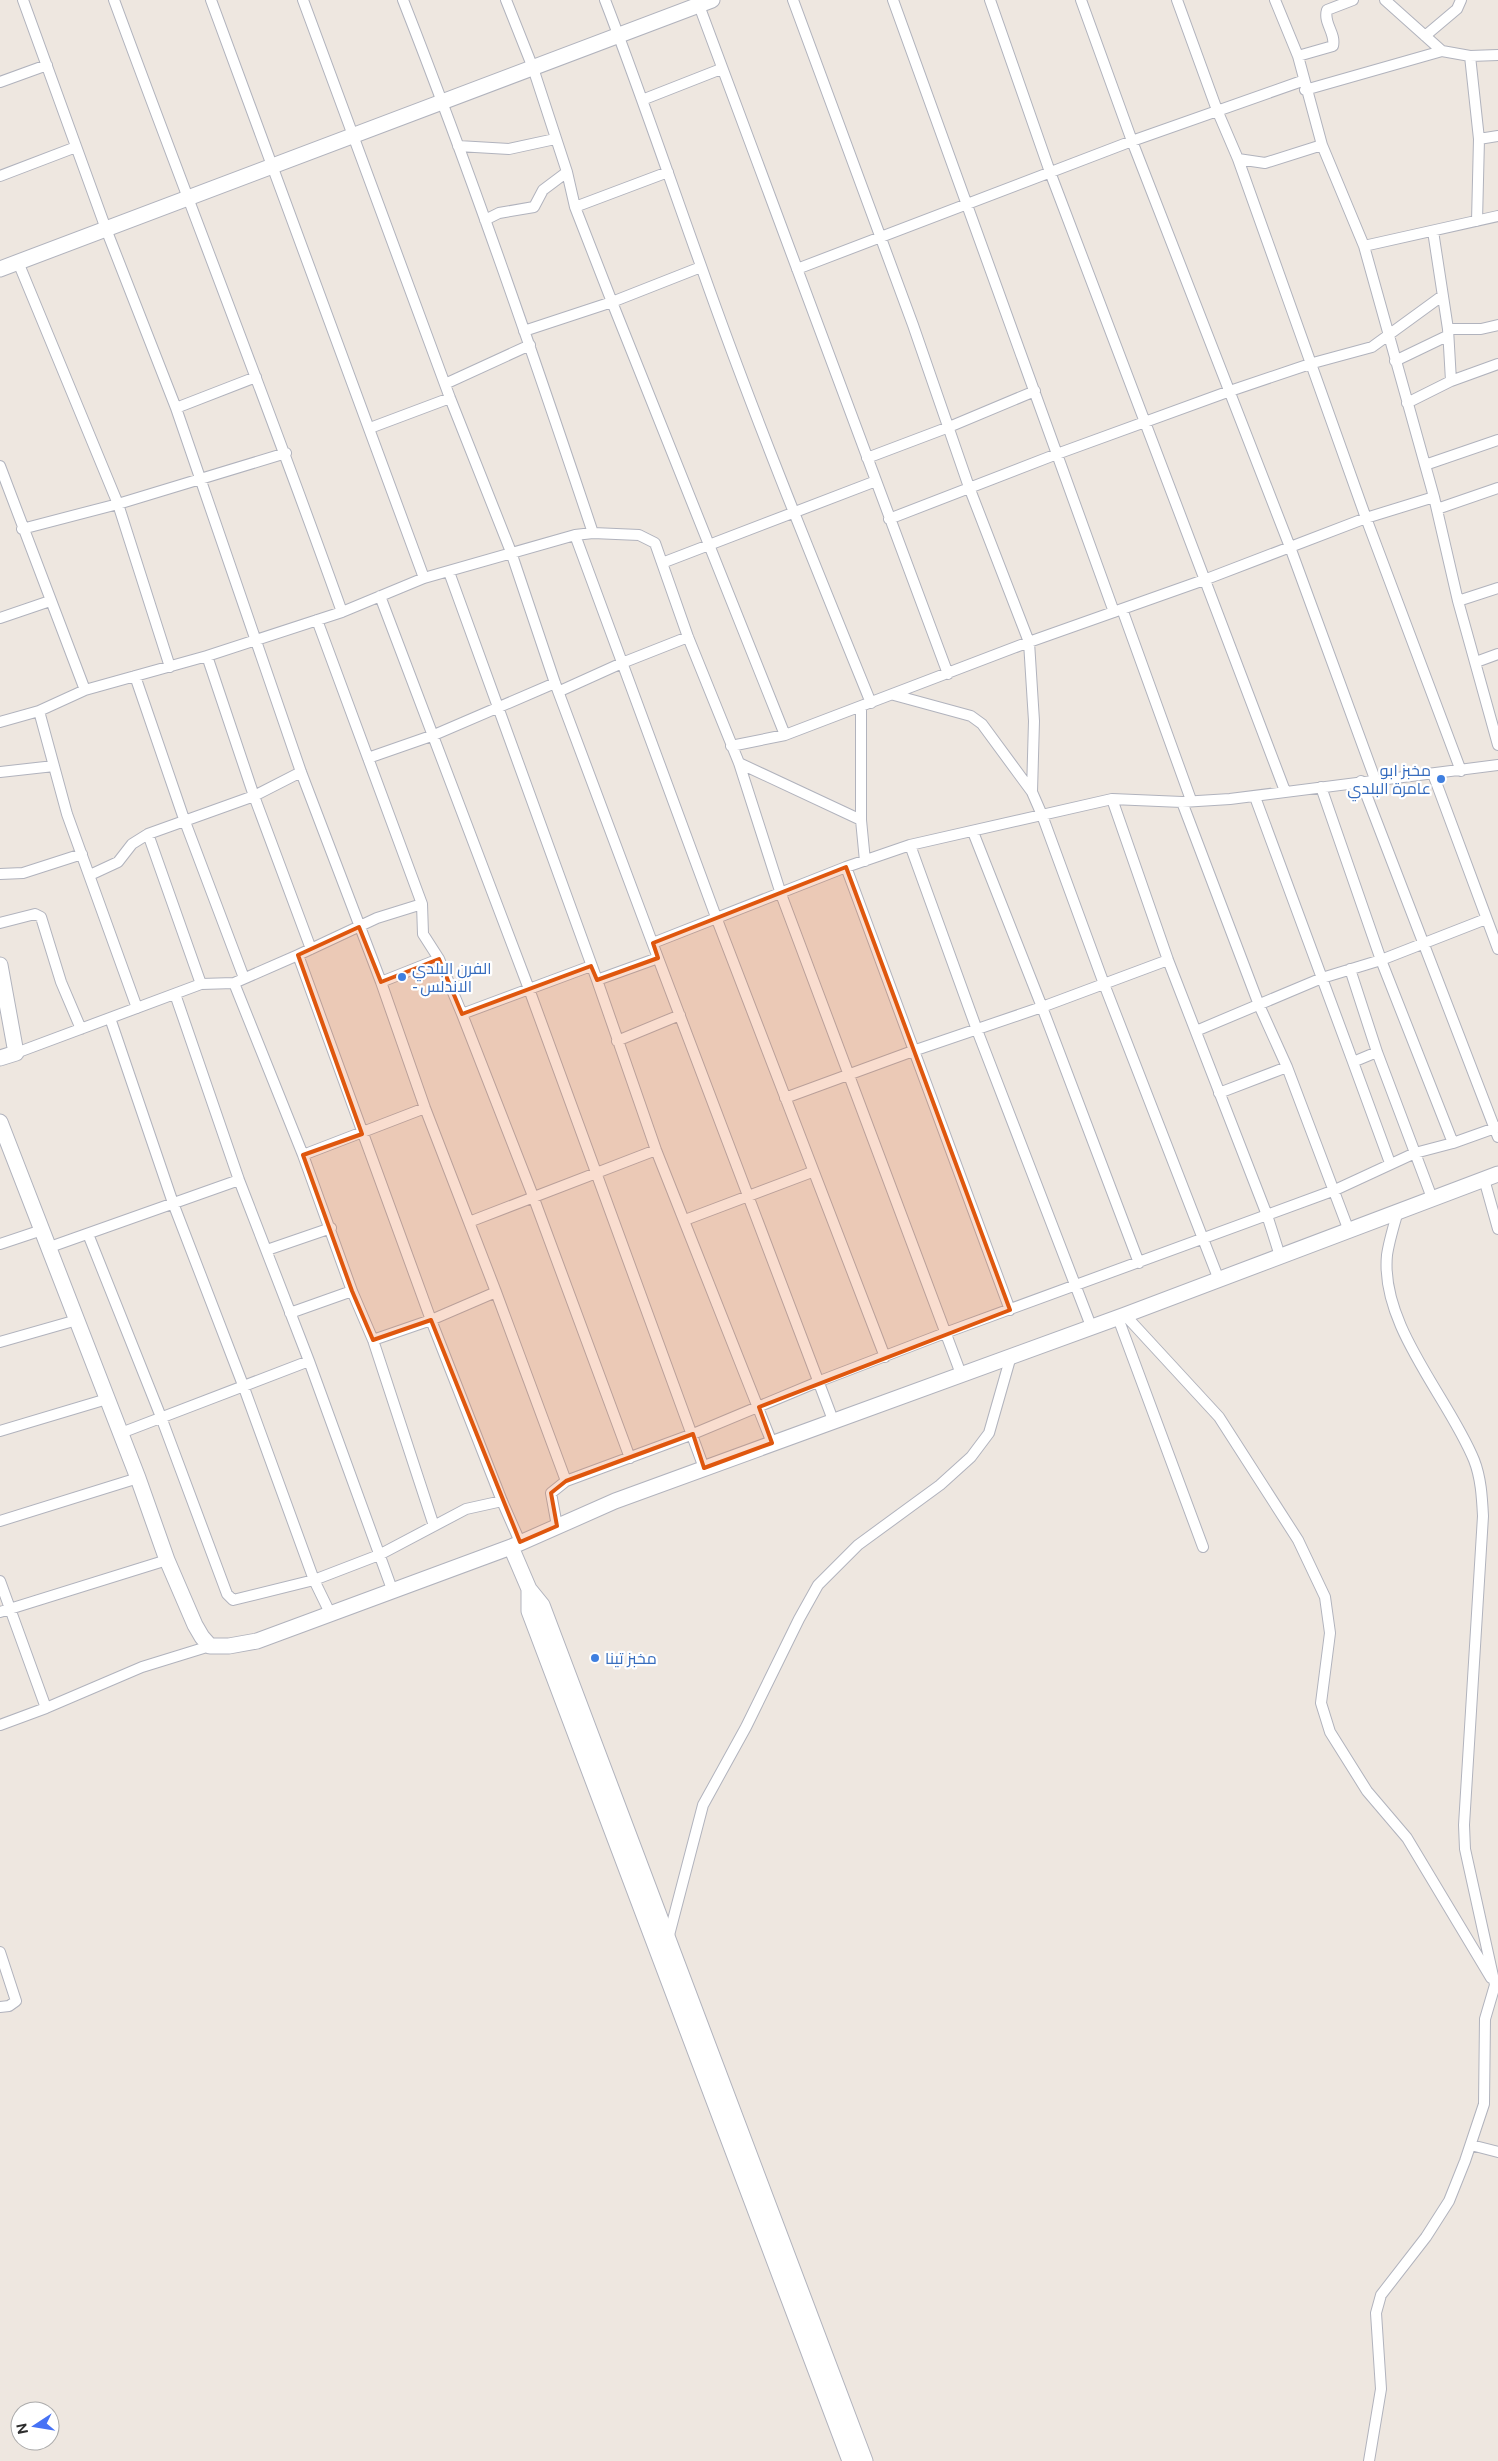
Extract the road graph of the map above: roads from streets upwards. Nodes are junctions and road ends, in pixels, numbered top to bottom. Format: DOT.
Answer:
graph roads {
  1 [pos="23,0"];
  2 [pos="114,0"];
  3 [pos="211,0"];
  4 [pos="303,0"];
  5 [pos="403,0"];
  6 [pos="506,0"];
  7 [pos="604,0"];
  8 [pos="793,0"];
  9 [pos="893,0"];
  10 [pos="990,0"];
  11 [pos="1081,0"];
  12 [pos="1176,0"];
  13 [pos="1276,0"];
  14 [pos="1353,0"];
  15 [pos="1385,0"];
  16 [pos="1461,0"];
  17 [pos="702,2"];
  18 [pos="618,35"];
  19 [pos="1425,36"];
  20 [pos="1442,51"];
  21 [pos="1498,55"];
  22 [pos="1298,56"];
  23 [pos="1470,56"];
  24 [pos="46,65"];
  25 [pos="533,68"];
  26 [pos="721,69"];
  27 [pos="0,82"];
  28 [pos="1304,85"];
  29 [pos="642,100"];
  30 [pos="443,102"];
  31 [pos="1217,110"];
  32 [pos="353,136"];
  33 [pos="1498,136"];
  34 [pos="555,139"];
  35 [pos="1479,139"];
  36 [pos="1132,141"];
  37 [pos="1322,145"];
  38 [pos="458,146"];
  39 [pos="76,147"];
  40 [pos="1238,159"];
  41 [pos="273,166"];
  42 [pos="567,172"];
  43 [pos="668,172"];
  44 [pos="1050,172"];
  45 [pos="0,176"];
  46 [pos="186,198"];
  47 [pos="968,204"];
  48 [pos="575,206"];
  49 [pos="1498,216"];
  50 [pos="485,220"];
  51 [pos="1477,221"];
  52 [pos="106,229"];
  53 [pos="1433,231"];
  54 [pos="879,238"];
  55 [pos="1364,246"];
  56 [pos="18,262"];
  57 [pos="701,267"];
  58 [pos="0,269"];
  59 [pos="797,269"];
  60 [pos="1442,296"];
  61 [pos="612,302"];
  62 [pos="1498,325"];
  63 [pos="524,331"];
  64 [pos="1448,333"];
  65 [pos="1387,335"];
  66 [pos="530,345"];
  67 [pos="1395,361"];
  68 [pos="1313,363"];
  69 [pos="1498,364"];
  70 [pos="256,377"];
  71 [pos="1451,381"];
  72 [pos="445,384"];
  73 [pos="1035,390"];
  74 [pos="1230,391"];
  75 [pos="450,398"];
  76 [pos="1407,403"];
  77 [pos="176,408"];
  78 [pos="1146,422"];
  79 [pos="949,427"];
  80 [pos="370,428"];
  81 [pos="1498,440"];
  82 [pos="286,453"];
  83 [pos="1057,454"];
  84 [pos="867,458"];
  85 [pos="1425,465"];
  86 [pos="0,466"];
  87 [pos="202,480"];
  88 [pos="876,481"];
  89 [pos="969,487"];
  90 [pos="1498,488"];
  91 [pos="1434,497"];
  92 [pos="118,504"];
  93 [pos="1437,509"];
  94 [pos="793,512"];
  95 [pos="1366,518"];
  96 [pos="889,519"];
  97 [pos="22,528"];
  98 [pos="593,533"];
  99 [pos="575,535"];
  100 [pos="710,545"];
  101 [pos="1290,547"];
  102 [pos="510,552"];
  103 [pos="662,563"];
  104 [pos="449,572"];
  105 [pos="424,578"];
  106 [pos="1204,580"];
  107 [pos="1498,588"];
  108 [pos="380,596"];
  109 [pos="50,601"];
  110 [pos="1458,601"];
  111 [pos="1118,610"];
  112 [pos="342,612"];
  113 [pos="0,618"];
  114 [pos="317,620"];
  115 [pos="688,637"];
  116 [pos="255,641"];
  117 [pos="1029,642"];
  118 [pos="1498,654"];
  119 [pos="207,656"];
  120 [pos="1476,662"];
  121 [pos="622,663"];
  122 [pos="170,667"];
  123 [pos="948,674"];
  124 [pos="135,676"];
  125 [pos="558,687"];
  126 [pos="85,690"];
  127 [pos="894,694"];
  128 [pos="866,705"];
  129 [pos="497,707"];
  130 [pos="39,711"];
  131 [pos="0,722"];
  132 [pos="434,735"];
  133 [pos="785,735"];
  134 [pos="1498,745"];
  135 [pos="731,746"];
  136 [pos="368,758"];
  137 [pos="739,763"];
  138 [pos="1498,765"];
  139 [pos="54,766"];
  140 [pos="1461,771"];
  141 [pos="0,772"];
  142 [pos="301,772"];
  143 [pos="1433,774"];
  144 [pos="1374,780"];
  145 [pos="1361,781"];
  146 [pos="1321,787"];
  147 [pos="1285,791"];
  148 [pos="1032,792"];
  149 [pos="254,796"];
  150 [pos="1254,797"];
  151 [pos="1112,799"];
  152 [pos="1186,801"];
  153 [pos="1042,815"];
  154 [pos="184,819"];
  155 [pos="861,820"];
  156 [pos="973,832"];
  157 [pos="148,834"];
  158 [pos="910,845"];
  159 [pos="82,854"];
  160 [pos="865,861"];
  161 [pos="846,867"];
  162 [pos="0,874"];
  163 [pos="90,875"];
  164 [pos="781,894"];
  165 [pos="422,904"];
  166 [pos="716,918"];
  167 [pos="1486,919"];
  168 [pos="0,923"];
  169 [pos="359,927"];
  170 [pos="653,943"];
  171 [pos="1425,943"];
  172 [pos="311,949"];
  173 [pos="1498,949"];
  174 [pos="298,956"];
  175 [pos="658,958"];
  176 [pos="439,959"];
  177 [pos="1168,960"];
  178 [pos="1381,960"];
  179 [pos="0,966"];
  180 [pos="591,966"];
  181 [pos="1350,968"];
  182 [pos="1322,978"];
  183 [pos="239,980"];
  184 [pos="597,980"];
  185 [pos="381,982"];
  186 [pos="201,984"];
  187 [pos="1104,984"];
  188 [pos="529,989"];
  189 [pos="174,994"];
  190 [pos="1259,1005"];
  191 [pos="1042,1007"];
  192 [pos="137,1008"];
  193 [pos="462,1014"];
  194 [pos="680,1015"];
  195 [pos="110,1018"];
  196 [pos="81,1029"];
  197 [pos="977,1030"];
  198 [pos="1196,1031"];
  199 [pos="617,1041"];
  200 [pos="913,1051"];
  201 [pos="1377,1052"];
  202 [pos="16,1053"];
  203 [pos="0,1058"];
  204 [pos="1353,1062"];
  205 [pos="1287,1067"];
  206 [pos="850,1076"];
  207 [pos="1219,1093"];
  208 [pos="785,1098"];
  209 [pos="425,1108"];
  210 [pos="0,1122"];
  211 [pos="1497,1130"];
  212 [pos="362,1134"];
  213 [pos="1453,1143"];
  214 [pos="656,1150"];
  215 [pos="1415,1153"];
  216 [pos="6,1154"];
  217 [pos="303,1155"];
  218 [pos="1390,1163"];
  219 [pos="812,1172"];
  220 [pos="597,1174"];
  221 [pos="1491,1176"];
  222 [pos="239,1180"];
  223 [pos="1335,1190"];
  224 [pos="533,1196"];
  225 [pos="748,1197"];
  226 [pos="1432,1198"];
  227 [pos="173,1203"];
  228 [pos="1398,1211"];
  229 [pos="1267,1215"];
  230 [pos="685,1220"];
  231 [pos="469,1222"];
  232 [pos="331,1228"];
  233 [pos="1498,1229"];
  234 [pos="42,1230"];
  235 [pos="1349,1231"];
  236 [pos="88,1234"];
  237 [pos="1204,1238"];
  238 [pos="0,1244"];
  239 [pos="50,1247"];
  240 [pos="267,1250"];
  241 [pos="1280,1256"];
  242 [pos="1138,1263"];
  243 [pos="1219,1280"];
  244 [pos="1077,1287"];
  245 [pos="352,1291"];
  246 [pos="496,1292"];
  247 [pos="1010,1310"];
  248 [pos="290,1313"];
  249 [pos="1121,1316"];
  250 [pos="77,1320"];
  251 [pos="431,1320"];
  252 [pos="1091,1326"];
  253 [pos="945,1333"];
  254 [pos="373,1340"];
  255 [pos="0,1342"];
  256 [pos="1011,1356"];
  257 [pos="885,1357"];
  258 [pos="309,1361"];
  259 [pos="962,1374"];
  260 [pos="820,1381"];
  261 [pos="243,1385"];
  262 [pos="107,1399"];
  263 [pos="759,1407"];
  264 [pos="161,1417"];
  265 [pos="834,1420"];
  266 [pos="0,1431"];
  267 [pos="121,1433"];
  268 [pos="693,1434"];
  269 [pos="772,1443"];
  270 [pos="630,1458"];
  271 [pos="704,1468"];
  272 [pos="138,1478"];
  273 [pos="566,1481"];
  274 [pos="502,1501"];
  275 [pos="0,1521"];
  276 [pos="434,1526"];
  277 [pos="558,1526"];
  278 [pos="516,1544"];
  279 [pos="1203,1547"];
  280 [pos="378,1555"];
  281 [pos="167,1560"];
  282 [pos="314,1580"];
  283 [pos="0,1581"];
  284 [pos="529,1589"];
  285 [pos="392,1592"];
  286 [pos="4,1610"];
  287 [pos="331,1615"];
  288 [pos="210,1646"];
  289 [pos="46,1708"];
  290 [pos="0,1725"];
  291 [pos="667,1940"];
  292 [pos="0,1952"];
  293 [pos="1495,1985"];
  294 [pos="0,2007"];
  295 [pos="1471,2145"];
  296 [pos="1498,2152"];
  297 [pos="850,2461"];
  298 [pos="864,2461"];
  299 [pos="1369,2461"];
  1 -- 24 [label="street"];
  2 -- 46 [label="street"];
  3 -- 41 [label="street"];
  4 -- 32 [label="street"];
  5 -- 30 [label="street"];
  6 -- 25 [label="street"];
  7 -- 18 [label="street"];
  8 -- 54 [label="street"];
  9 -- 47 [label="street"];
  10 -- 44 [label="street"];
  11 -- 36 [label="street"];
  12 -- 31 [label="street"];
  13 -- 22 [label="street"];
  14 -- 22 [label="street"];
  15 -- 19 [label="street"];
  16 -- 19 [label="street"];
  17 -- 18 [label="street"];
  17 -- 26 [label="street"];
  18 -- 25 [label="street"];
  18 -- 29 [label="street"];
  19 -- 20 [label="street"];
  20 -- 23 [label="street"];
  20 -- 28 [label="street"];
  21 -- 23 [label="street"];
  22 -- 28 [label="street"];
  23 -- 35 [label="street"];
  24 -- 27 [label="street"];
  24 -- 39 [label="street"];
  25 -- 30 [label="street"];
  25 -- 34 [label="street"];
  26 -- 29 [label="street"];
  26 -- 59 [label="street"];
  28 -- 31 [label="street"];
  28 -- 37 [label="street"];
  29 -- 43 [label="street"];
  30 -- 32 [label="street"];
  30 -- 38 [label="street"];
  31 -- 36 [label="street"];
  31 -- 40 [label="street"];
  32 -- 41 [label="street"];
  32 -- 72 [label="street"];
  33 -- 35 [label="street"];
  34 -- 38 [label="street"];
  34 -- 42 [label="street"];
  35 -- 51 [label="street"];
  36 -- 44 [label="street"];
  36 -- 74 [label="street"];
  37 -- 40 [label="street"];
  37 -- 55 [label="street"];
  38 -- 50 [label="street"];
  39 -- 45 [label="street"];
  39 -- 52 [label="street"];
  40 -- 68 [label="street"];
  41 -- 46 [label="street"];
  41 -- 80 [label="street"];
  42 -- 48 [label="street"];
  42 -- 50 [label="street"];
  43 -- 48 [label="street"];
  43 -- 57 [label="street"];
  44 -- 47 [label="street"];
  44 -- 78 [label="street"];
  46 -- 52 [label="street"];
  46 -- 70 [label="street"];
  47 -- 54 [label="street"];
  47 -- 73 [label="street"];
  48 -- 61 [label="street"];
  49 -- 51 [label="street"];
  50 -- 63 [label="street"];
  51 -- 53 [label="street"];
  52 -- 56 [label="street"];
  52 -- 77 [label="street"];
  53 -- 55 [label="street"];
  53 -- 60 [label="street"];
  54 -- 59 [label="street"];
  54 -- 79 [label="street"];
  55 -- 65 [label="street"];
  56 -- 58 [label="street"];
  56 -- 92 [label="street"];
  57 -- 61 [label="street"];
  57 -- 94 [label="street"];
  59 -- 84 [label="street"];
  60 -- 64 [label="street"];
  60 -- 65 [label="street"];
  61 -- 63 [label="street"];
  61 -- 100 [label="street"];
  62 -- 64 [label="street"];
  63 -- 66 [label="street"];
  64 -- 67 [label="street"];
  64 -- 71 [label="street"];
  65 -- 67 [label="street"];
  65 -- 68 [label="street"];
  66 -- 72 [label="street"];
  66 -- 98 [label="street"];
  67 -- 76 [label="street"];
  68 -- 74 [label="street"];
  68 -- 95 [label="street"];
  69 -- 71 [label="street"];
  70 -- 77 [label="street"];
  70 -- 82 [label="street"];
  71 -- 76 [label="street"];
  72 -- 75 [label="street"];
  73 -- 79 [label="street"];
  73 -- 83 [label="street"];
  74 -- 78 [label="street"];
  74 -- 101 [label="street"];
  75 -- 80 [label="street"];
  75 -- 102 [label="street"];
  76 -- 85 [label="street"];
  77 -- 87 [label="street"];
  78 -- 83 [label="street"];
  78 -- 106 [label="street"];
  79 -- 84 [label="street"];
  79 -- 89 [label="street"];
  80 -- 105 [label="street"];
  81 -- 85 [label="street"];
  82 -- 87 [label="street"];
  82 -- 112 [label="street"];
  83 -- 89 [label="street"];
  83 -- 111 [label="street"];
  84 -- 88 [label="street"];
  85 -- 91 [label="street"];
  86 -- 97 [label="street"];
  87 -- 92 [label="street"];
  87 -- 116 [label="street"];
  88 -- 94 [label="street"];
  88 -- 96 [label="street"];
  89 -- 96 [label="street"];
  89 -- 117 [label="street"];
  90 -- 93 [label="street"];
  91 -- 93 [label="street"];
  91 -- 95 [label="street"];
  92 -- 97 [label="street"];
  92 -- 122 [label="street"];
  93 -- 110 [label="street"];
  94 -- 100 [label="street"];
  94 -- 128 [label="street"];
  95 -- 101 [label="street"];
  95 -- 140 [label="street"];
  96 -- 123 [label="street"];
  97 -- 109 [label="street"];
  98 -- 99 [label="street"];
  98 -- 103 [label="street"];
  99 -- 102 [label="street"];
  99 -- 121 [label="street"];
  100 -- 103 [label="street"];
  100 -- 133 [label="street"];
  101 -- 106 [label="street"];
  101 -- 144 [label="street"];
  102 -- 104 [label="street"];
  102 -- 125 [label="street"];
  103 -- 115 [label="street"];
  104 -- 105 [label="street"];
  104 -- 129 [label="street"];
  105 -- 108 [label="street"];
  106 -- 111 [label="street"];
  106 -- 147 [label="street"];
  107 -- 110 [label="street"];
  108 -- 112 [label="street"];
  108 -- 132 [label="street"];
  109 -- 113 [label="street"];
  109 -- 126 [label="street"];
  110 -- 120 [label="street"];
  111 -- 117 [label="street"];
  111 -- 152 [label="street"];
  112 -- 114 [label="street"];
  114 -- 116 [label="street"];
  114 -- 136 [label="street"];
  115 -- 121 [label="street"];
  115 -- 135 [label="street"];
  116 -- 119 [label="street"];
  116 -- 142 [label="street"];
  117 -- 123 [label="street"];
  117 -- 148 [label="street"];
  118 -- 120 [label="street"];
  119 -- 122 [label="street"];
  119 -- 149 [label="street"];
  120 -- 134 [label="street"];
  121 -- 125 [label="street"];
  121 -- 166 [label="street"];
  122 -- 124 [label="street"];
  123 -- 127 [label="street"];
  124 -- 126 [label="street"];
  124 -- 154 [label="street"];
  125 -- 129 [label="street"];
  125 -- 170 [label="street"];
  126 -- 130 [label="street"];
  127 -- 128 [label="street"];
  127 -- 148 [label="street"];
  128 -- 133 [label="street"];
  128 -- 155 [label="street"];
  129 -- 132 [label="street"];
  129 -- 180 [label="street"];
  130 -- 131 [label="street"];
  130 -- 139 [label="street"];
  132 -- 136 [label="street"];
  132 -- 188 [label="street"];
  133 -- 135 [label="street"];
  135 -- 137 [label="street"];
  136 -- 165 [label="street"];
  137 -- 155 [label="street"];
  137 -- 164 [label="street"];
  138 -- 140 [label="street"];
  139 -- 141 [label="street"];
  139 -- 159 [label="street"];
  140 -- 143 [label="street"];
  142 -- 149 [label="street"];
  142 -- 169 [label="street"];
  143 -- 144 [label="street"];
  143 -- 167 [label="street"];
  144 -- 145 [label="street"];
  145 -- 146 [label="street"];
  145 -- 171 [label="street"];
  146 -- 147 [label="street"];
  146 -- 178 [label="street"];
  147 -- 150 [label="street"];
  148 -- 153 [label="street"];
  149 -- 154 [label="street"];
  149 -- 172 [label="street"];
  150 -- 152 [label="street"];
  150 -- 182 [label="street"];
  151 -- 152 [label="street"];
  151 -- 153 [label="street"];
  151 -- 177 [label="street"];
  152 -- 190 [label="street"];
  153 -- 156 [label="street"];
  153 -- 187 [label="street"];
  154 -- 157 [label="street"];
  154 -- 183 [label="street"];
  155 -- 160 [label="street"];
  156 -- 158 [label="street"];
  156 -- 191 [label="street"];
  157 -- 163 [label="street"];
  157 -- 186 [label="street"];
  158 -- 160 [label="street"];
  158 -- 197 [label="street"];
  159 -- 162 [label="street"];
  159 -- 163 [label="street"];
  160 -- 161 [label="street"];
  161 -- 164 [label="street"];
  161 -- 200 [label="street"];
  163 -- 192 [label="street"];
  164 -- 166 [label="street"];
  164 -- 206 [label="street"];
  165 -- 169 [label="street"];
  165 -- 176 [label="street"];
  166 -- 170 [label="street"];
  166 -- 208 [label="street"];
  167 -- 171 [label="street"];
  167 -- 173 [label="street"];
  168 -- 196 [label="street"];
  169 -- 172 [label="street"];
  169 -- 185 [label="street"];
  170 -- 175 [label="street"];
  171 -- 178 [label="street"];
  171 -- 211 [label="street"];
  172 -- 174 [label="street"];
  174 -- 183 [label="street"];
  174 -- 212 [label="street"];
  175 -- 184 [label="street"];
  175 -- 194 [label="street"];
  176 -- 185 [label="street"];
  176 -- 193 [label="street"];
  177 -- 187 [label="street"];
  177 -- 198 [label="street"];
  178 -- 181 [label="street"];
  178 -- 213 [label="street"];
  179 -- 202 [label="street"];
  180 -- 184 [label="street"];
  180 -- 188 [label="street"];
  181 -- 182 [label="street"];
  181 -- 201 [label="street"];
  182 -- 190 [label="street"];
  182 -- 204 [label="street"];
  183 -- 186 [label="street"];
  183 -- 217 [label="street"];
  184 -- 199 [label="street"];
  185 -- 209 [label="street"];
  186 -- 189 [label="street"];
  187 -- 191 [label="street"];
  187 -- 237 [label="street"];
  188 -- 193 [label="street"];
  188 -- 220 [label="street"];
  189 -- 192 [label="street"];
  189 -- 222 [label="street"];
  190 -- 198 [label="street"];
  190 -- 205 [label="street"];
  191 -- 197 [label="street"];
  191 -- 242 [label="street"];
  192 -- 195 [label="street"];
  193 -- 224 [label="street"];
  194 -- 199 [label="street"];
  194 -- 225 [label="street"];
  195 -- 196 [label="street"];
  195 -- 227 [label="street"];
  196 -- 202 [label="street"];
  197 -- 200 [label="street"];
  197 -- 244 [label="street"];
  198 -- 207 [label="street"];
  199 -- 214 [label="street"];
  200 -- 206 [label="street"];
  200 -- 247 [label="street"];
  201 -- 204 [label="street"];
  201 -- 215 [label="street"];
  202 -- 203 [label="street"];
  204 -- 218 [label="street"];
  205 -- 207 [label="street"];
  205 -- 223 [label="street"];
  206 -- 208 [label="street"];
  206 -- 253 [label="street"];
  207 -- 229 [label="street"];
  208 -- 219 [label="street"];
  209 -- 212 [label="street"];
  209 -- 231 [label="street"];
  210 -- 216 [label="street"];
  211 -- 213 [label="street"];
  212 -- 217 [label="street"];
  212 -- 251 [label="street"];
  213 -- 215 [label="street"];
  214 -- 220 [label="street"];
  214 -- 230 [label="street"];
  215 -- 218 [label="street"];
  215 -- 226 [label="street"];
  216 -- 234 [label="street"];
  217 -- 232 [label="street"];
  218 -- 223 [label="street"];
  219 -- 225 [label="street"];
  219 -- 257 [label="street"];
  220 -- 224 [label="street"];
  220 -- 268 [label="street"];
  221 -- 226 [label="street"];
  221 -- 233 [label="street"];
  222 -- 227 [label="street"];
  222 -- 240 [label="street"];
  223 -- 229 [label="street"];
  223 -- 235 [label="street"];
  224 -- 231 [label="street"];
  224 -- 270 [label="street"];
  225 -- 230 [label="street"];
  225 -- 260 [label="street"];
  226 -- 228 [label="street"];
  227 -- 236 [label="street"];
  227 -- 261 [label="street"];
  228 -- 235 [label="street"];
  228 -- 293 [label="street"];
  229 -- 237 [label="street"];
  229 -- 241 [label="street"];
  230 -- 263 [label="street"];
  231 -- 246 [label="street"];
  232 -- 240 [label="street"];
  232 -- 245 [label="street"];
  234 -- 238 [label="street"];
  234 -- 239 [label="street"];
  235 -- 241 [label="street"];
  236 -- 239 [label="street"];
  236 -- 264 [label="street"];
  237 -- 242 [label="street"];
  237 -- 243 [label="street"];
  239 -- 250 [label="street"];
  240 -- 248 [label="street"];
  241 -- 243 [label="street"];
  242 -- 244 [label="street"];
  243 -- 249 [label="street"];
  244 -- 247 [label="street"];
  244 -- 252 [label="street"];
  245 -- 248 [label="street"];
  245 -- 254 [label="street"];
  246 -- 251 [label="street"];
  246 -- 273 [label="street"];
  247 -- 253 [label="street"];
  248 -- 258 [label="street"];
  249 -- 252 [label="street"];
  249 -- 279 [label="street"];
  249 -- 293 [label="street"];
  250 -- 255 [label="street"];
  250 -- 262 [label="street"];
  251 -- 254 [label="street"];
  251 -- 274 [label="street"];
  252 -- 256 [label="street"];
  253 -- 257 [label="street"];
  253 -- 259 [label="street"];
  254 -- 276 [label="street"];
  256 -- 259 [label="street"];
  256 -- 291 [label="street"];
  257 -- 260 [label="street"];
  258 -- 261 [label="street"];
  258 -- 280 [label="street"];
  259 -- 265 [label="street"];
  260 -- 263 [label="street"];
  260 -- 265 [label="street"];
  261 -- 264 [label="street"];
  261 -- 282 [label="street"];
  262 -- 266 [label="street"];
  262 -- 267 [label="street"];
  263 -- 268 [label="street"];
  263 -- 269 [label="street"];
  264 -- 267 [label="street"];
  264 -- 282 [label="street"];
  265 -- 269 [label="street"];
  267 -- 272 [label="street"];
  268 -- 270 [label="street"];
  268 -- 271 [label="street"];
  269 -- 271 [label="street"];
  270 -- 273 [label="street"];
  271 -- 277 [label="street"];
  272 -- 275 [label="street"];
  272 -- 281 [label="street"];
  273 -- 277 [label="street"];
  274 -- 276 [label="street"];
  274 -- 278 [label="street"];
  276 -- 280 [label="street"];
  277 -- 278 [label="street"];
  278 -- 284 [label="street"];
  278 -- 285 [label="street"];
  280 -- 282 [label="street"];
  280 -- 285 [label="street"];
  281 -- 286 [label="street"];
  281 -- 288 [label="street"];
  282 -- 287 [label="street"];
  283 -- 286 [label="street"];
  284 -- 291 [label="street"];
  284 -- 297 [label="street"];
  285 -- 287 [label="street"];
  286 -- 289 [label="street"];
  287 -- 288 [label="street"];
  288 -- 289 [label="street"];
  289 -- 290 [label="street"];
  291 -- 298 [label="street"];
  292 -- 294 [label="street"];
  293 -- 295 [label="street"];
  295 -- 296 [label="street"];
  295 -- 299 [label="street"];
}
